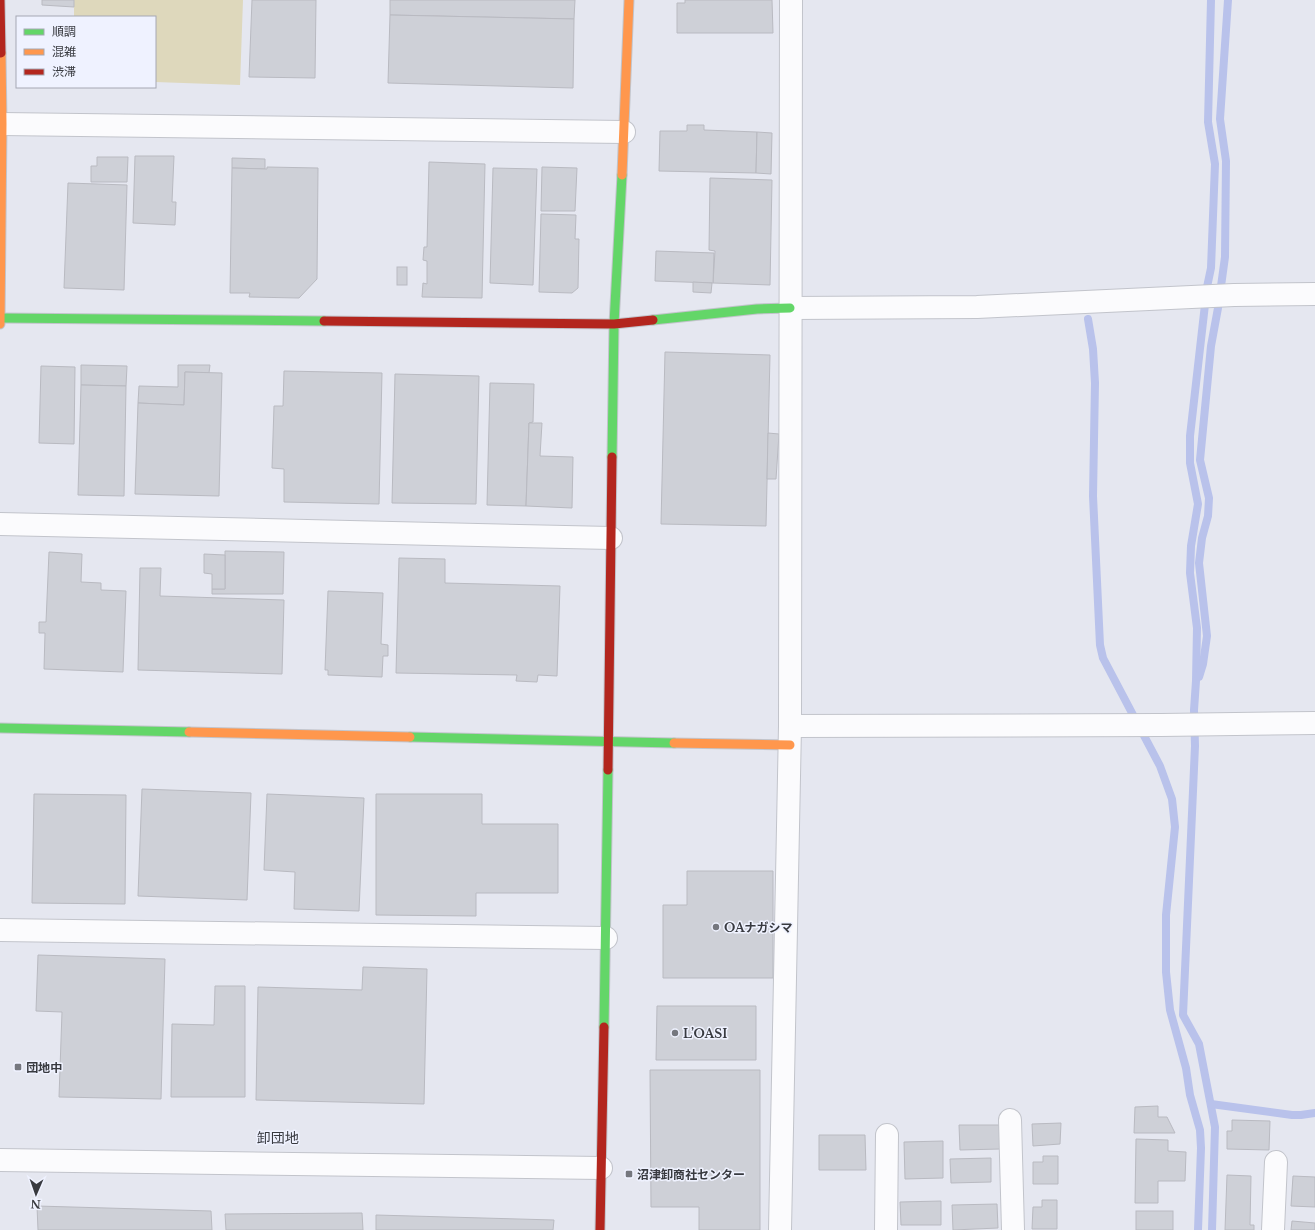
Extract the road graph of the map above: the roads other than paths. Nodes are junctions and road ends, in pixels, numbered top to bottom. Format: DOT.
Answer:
graph roads {
  1 [pos="0,0"];
  2 [pos="629,0"];
  3 [pos="791,0"];
  4 [pos="2,124"];
  5 [pos="624,132"];
  6 [pos="1315,294"];
  7 [pos="790,308"];
  8 [pos="0,318"];
  9 [pos="0,324"];
  10 [pos="614,324"];
  11 [pos="0,524"];
  12 [pos="611,538"];
  13 [pos="1315,723"];
  14 [pos="0,728"];
  15 [pos="790,736"];
  16 [pos="610,741"];
  17 [pos="0,930"];
  18 [pos="606,938"];
  19 [pos="1010,1120"];
  20 [pos="887,1135"];
  21 [pos="0,1160"];
  22 [pos="1276,1162"];
  23 [pos="601,1168"];
  24 [pos="600,1230"];
  25 [pos="780,1230"];
  26 [pos="886,1230"];
  27 [pos="1013,1230"];
  28 [pos="1273,1230"];
  1 -- 4 [label="street"];
  2 -- 5 [label="street"];
  3 -- 7 [label="street"];
  4 -- 5 [label="street"];
  4 -- 8 [label="street"];
  5 -- 10 [label="street"];
  6 -- 7 [label="street"];
  7 -- 10 [label="street"];
  7 -- 15 [label="street"];
  8 -- 9 [label="street"];
  8 -- 10 [label="street"];
  10 -- 12 [label="street"];
  11 -- 12 [label="street"];
  12 -- 16 [label="street"];
  13 -- 15 [label="street"];
  14 -- 16 [label="street"];
  15 -- 16 [label="street"];
  15 -- 25 [label="street"];
  16 -- 18 [label="street"];
  17 -- 18 [label="street"];
  18 -- 23 [label="street"];
  19 -- 27 [label="street"];
  20 -- 26 [label="street"];
  21 -- 23 [label="street"];
  22 -- 28 [label="street"];
  23 -- 24 [label="street"];
}
